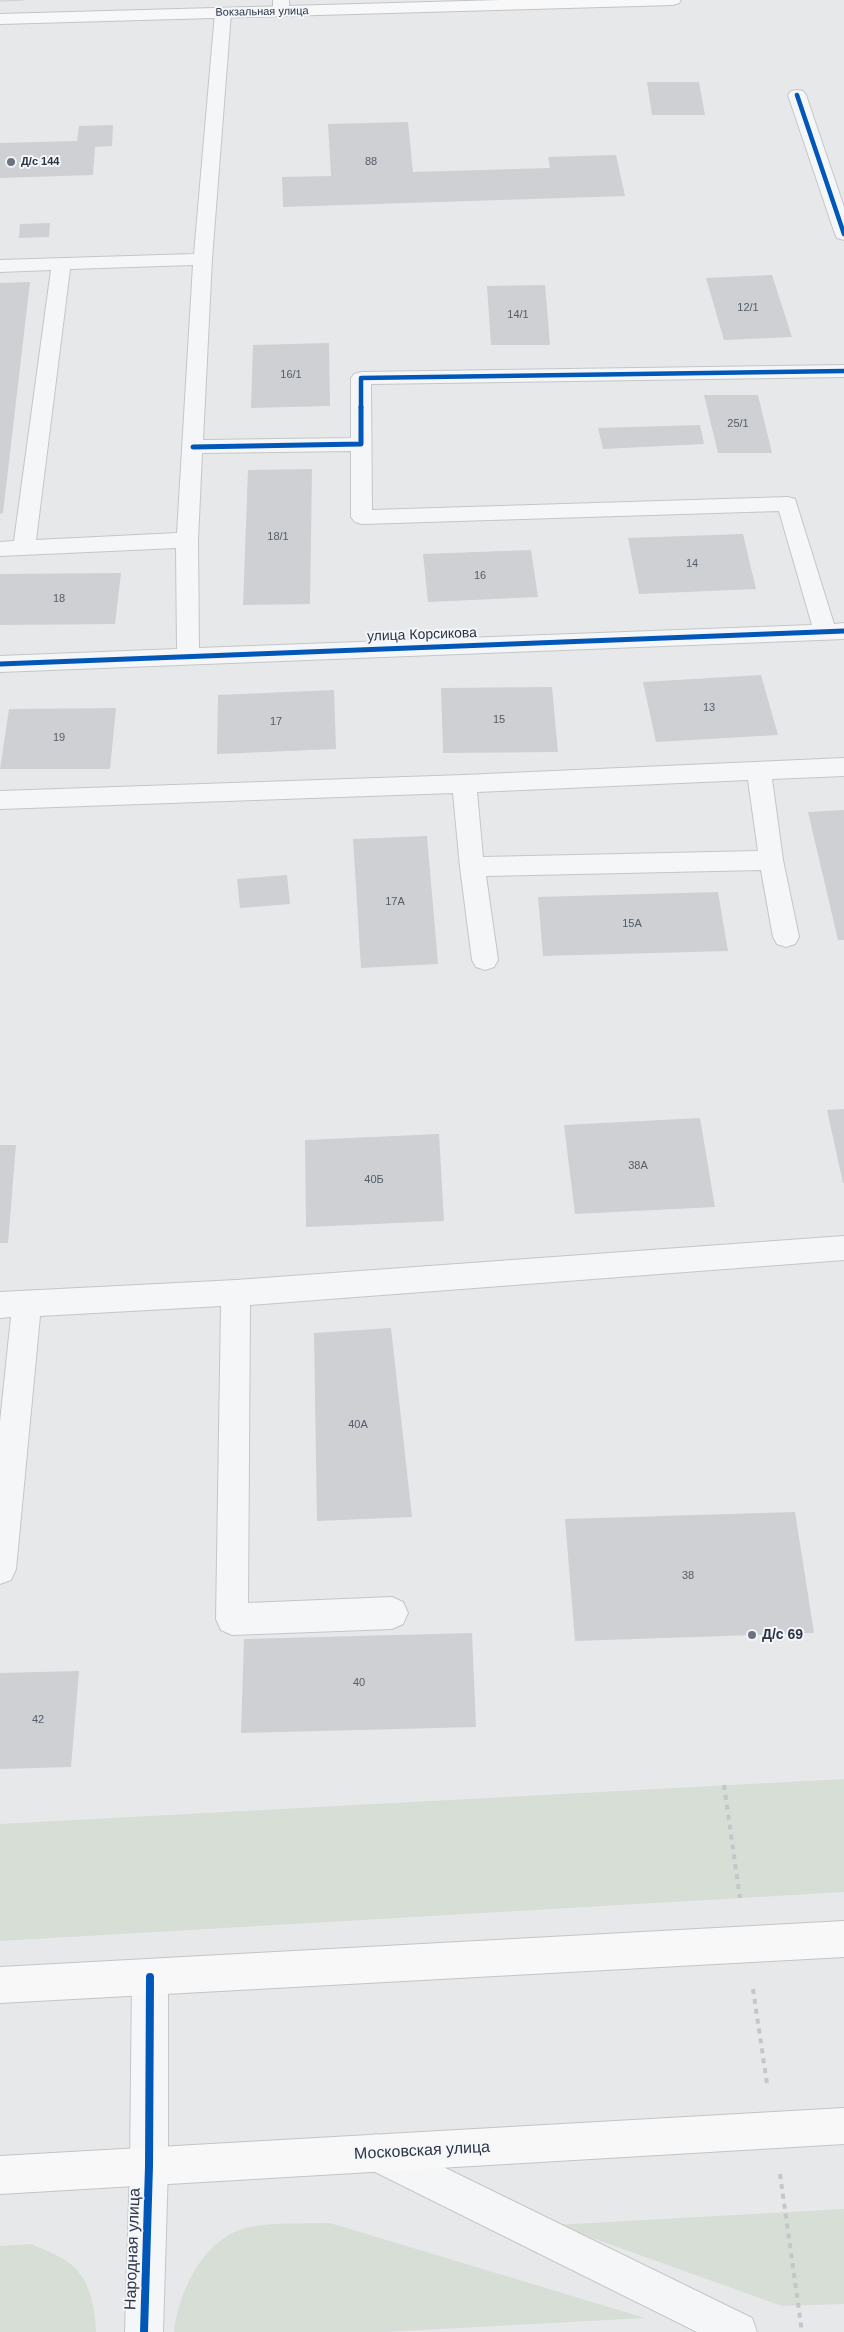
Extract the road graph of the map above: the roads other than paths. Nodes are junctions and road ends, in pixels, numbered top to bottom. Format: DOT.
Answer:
graph roads {
  1 [pos="673,0"];
  2 [pos="615,1"];
  3 [pos="281,6"];
  4 [pos="223,13"];
  5 [pos="0,19"];
  6 [pos="798,95"];
  7 [pos="844,234"];
  8 [pos="203,259"];
  9 [pos="61,264"];
  10 [pos="0,266"];
  11 [pos="844,371"];
  12 [pos="360,444"];
  13 [pos="193,447"];
  14 [pos="186,540"];
  15 [pos="24,548"];
  16 [pos="0,550"];
  17 [pos="834,631"];
  18 [pos="188,656"];
  19 [pos="0,664"];
  20 [pos="844,767"];
  21 [pos="759,770"];
  22 [pos="464,784"];
  23 [pos="0,800"];
  24 [pos="771,860"];
  25 [pos="472,867"];
  26 [pos="786,938"];
  27 [pos="485,960"];
  28 [pos="844,1248"];
  29 [pos="236,1293"];
  30 [pos="14,1304"];
  31 [pos="0,1569"];
  32 [pos="392,1613"];
  33 [pos="844,1939"];
  34 [pos="150,1977"];
  35 [pos="0,1985"];
  36 [pos="844,2126"];
  37 [pos="376,2153"];
  38 [pos="149,2166"];
  39 [pos="0,2175"];
  40 [pos="144,2332"];
  41 [pos="738,2332"];
  1 -- 2 [label="main road, Вокзальная улица"];
  2 -- 3 [label="main road, Вокзальная улица"];
  3 -- 4 [label="main road, Вокзальная улица"];
  4 -- 5 [label="main road, Вокзальная улица"];
  4 -- 8 [label="street"];
  6 -- 7 [label="street"];
  8 -- 9 [label="street"];
  8 -- 13 [label="street"];
  9 -- 10 [label="street"];
  9 -- 15 [label="street"];
  11 -- 12 [label="street"];
  12 -- 13 [label="street"];
  12 -- 17 [label="street"];
  13 -- 14 [label="street"];
  14 -- 15 [label="street"];
  14 -- 18 [label="street"];
  15 -- 16 [label="street"];
  17 -- 18 [label="street, улица Корсикова"];
  18 -- 19 [label="street, улица Корсикова"];
  20 -- 21 [label="street"];
  21 -- 22 [label="street"];
  21 -- 24 [label="street"];
  22 -- 23 [label="street"];
  22 -- 25 [label="street"];
  24 -- 25 [label="street"];
  24 -- 26 [label="street"];
  25 -- 27 [label="street"];
  28 -- 29 [label="street"];
  29 -- 30 [label="street"];
  29 -- 32 [label="street"];
  30 -- 31 [label="street"];
  33 -- 34 [label="main road"];
  34 -- 35 [label="main road"];
  34 -- 38 [label="street, Народная улица"];
  36 -- 37 [label="main road, Московская улица"];
  37 -- 38 [label="main road, Московская улица"];
  37 -- 41 [label="street"];
  38 -- 39 [label="main road, Московская улица"];
  38 -- 40 [label="street, Народная улица"];
}
